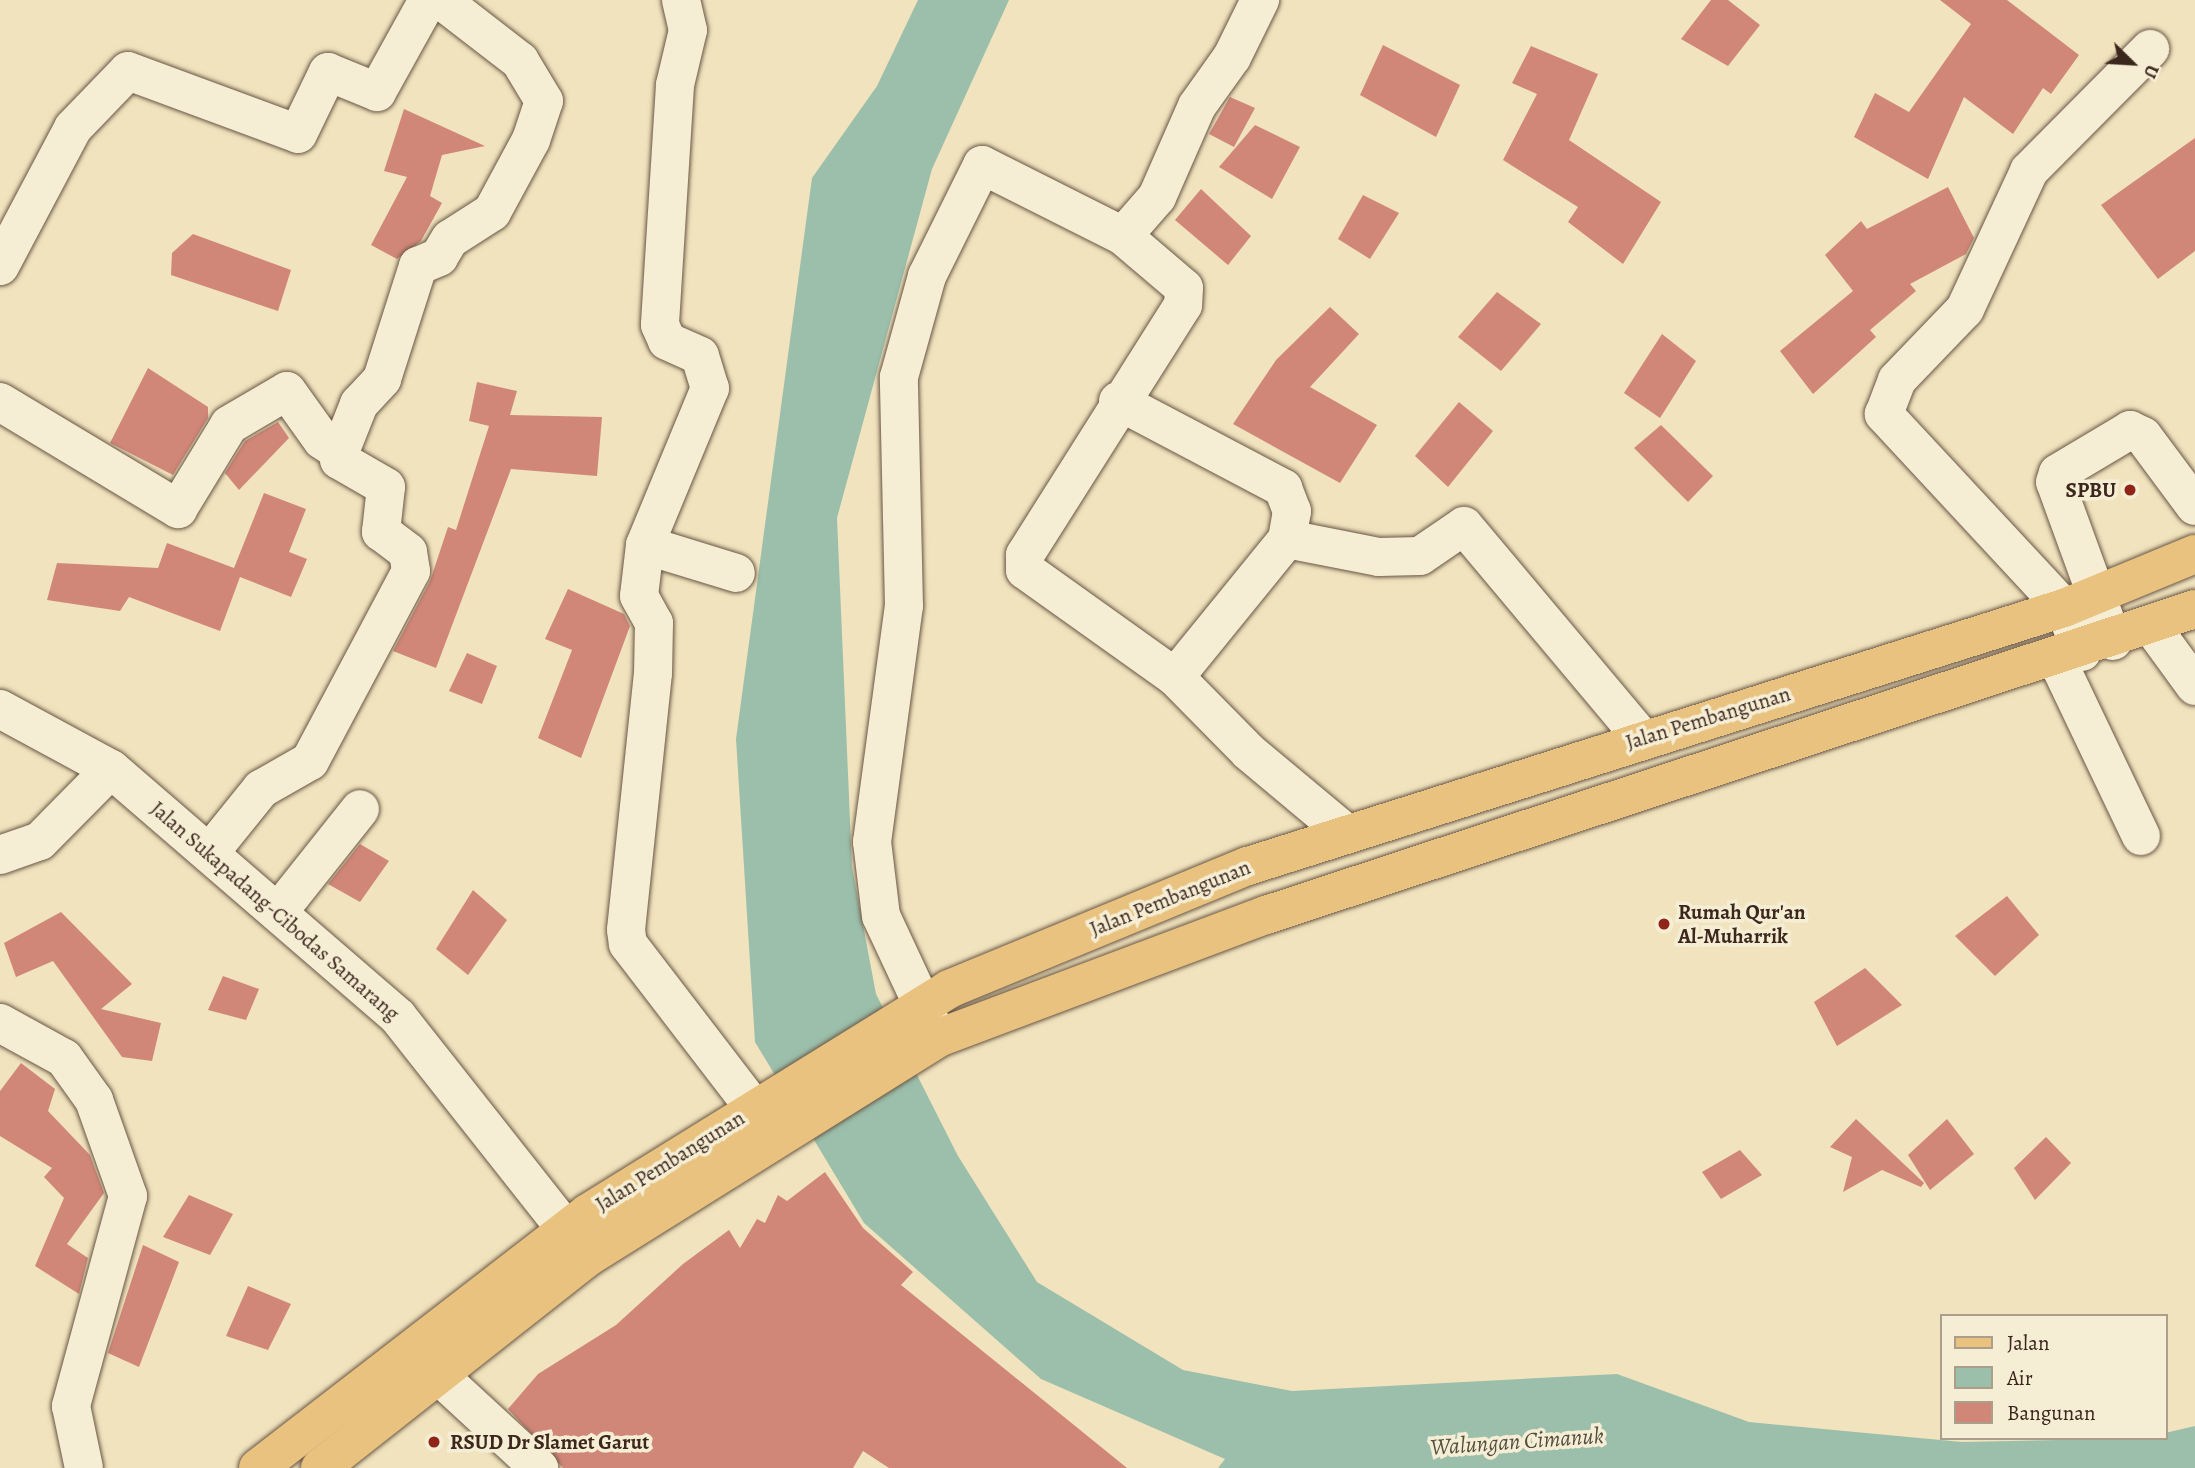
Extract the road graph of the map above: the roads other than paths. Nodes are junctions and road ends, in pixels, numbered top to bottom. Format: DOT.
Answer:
graph roads {
  1 [pos="428,0"];
  2 [pos="441,0"];
  3 [pos="681,0"];
  4 [pos="1260,0"];
  5 [pos="2150,49"];
  6 [pos="1123,236"];
  7 [pos="0,267"];
  8 [pos="1118,401"];
  9 [pos="0,402"];
  10 [pos="340,452"];
  11 [pos="2195,506"];
  12 [pos="1287,539"];
  13 [pos="645,545"];
  14 [pos="2195,554"];
  15 [pos="736,573"];
  16 [pos="2081,602"];
  17 [pos="2195,609"];
  18 [pos="2152,627"];
  19 [pos="2084,651"];
  20 [pos="1175,677"];
  21 [pos="2195,686"];
  22 [pos="0,709"];
  23 [pos="1642,738"];
  24 [pos="111,769"];
  25 [pos="360,808"];
  26 [pos="1347,834"];
  27 [pos="2141,836"];
  28 [pos="211,851"];
  29 [pos="0,855"];
  30 [pos="279,911"];
  31 [pos="0,1023"];
  32 [pos="915,1028"];
  33 [pos="776,1109"];
  34 [pos="578,1243"];
  35 [pos="435,1372"];
  36 [pos="84,1468"];
  37 [pos="258,1468"];
  38 [pos="320,1468"];
  39 [pos="539,1468"];
  1 -- 7 [label="street"];
  2 -- 10 [label="street"];
  3 -- 13 [label="street"];
  4 -- 6 [label="street"];
  5 -- 16 [label="street"];
  6 -- 8 [label="street"];
  6 -- 32 [label="street"];
  8 -- 12 [label="street"];
  8 -- 20 [label="street"];
  9 -- 10 [label="street"];
  10 -- 28 [label="street"];
  11 -- 16 [label="street"];
  12 -- 20 [label="street"];
  12 -- 23 [label="street"];
  13 -- 15 [label="street"];
  13 -- 33 [label="street"];
  14 -- 16 [label="main road, Jalan Pembangunan"];
  16 -- 19 [label="street"];
  16 -- 23 [label="main road, Jalan Pembangunan"];
  17 -- 18 [label="main road, Jalan Pembangunan"];
  18 -- 19 [label="main road, Jalan Pembangunan"];
  18 -- 21 [label="street"];
  19 -- 27 [label="street"];
  19 -- 32 [label="main road, Jalan Pembangunan"];
  20 -- 26 [label="street"];
  22 -- 24 [label="street, Jalan Sukapadang-Cibodas Samarang"];
  23 -- 26 [label="main road, Jalan Pembangunan"];
  24 -- 28 [label="street, Jalan Sukapadang-Cibodas Samarang"];
  24 -- 29 [label="street"];
  25 -- 30 [label="street"];
  26 -- 32 [label="main road, Jalan Pembangunan"];
  28 -- 30 [label="street, Jalan Sukapadang-Cibodas Samarang"];
  30 -- 34 [label="street, Jalan Sukapadang-Cibodas Samarang"];
  31 -- 36 [label="street"];
  32 -- 33 [label="main road, Jalan Pembangunan"];
  33 -- 34 [label="main road, Jalan Pembangunan"];
  34 -- 35 [label="main road, Jalan Pembangunan"];
  34 -- 37 [label="main road, Jalan Pembangunan"];
  35 -- 38 [label="main road, Jalan Pembangunan"];
  35 -- 39 [label="street"];
}
